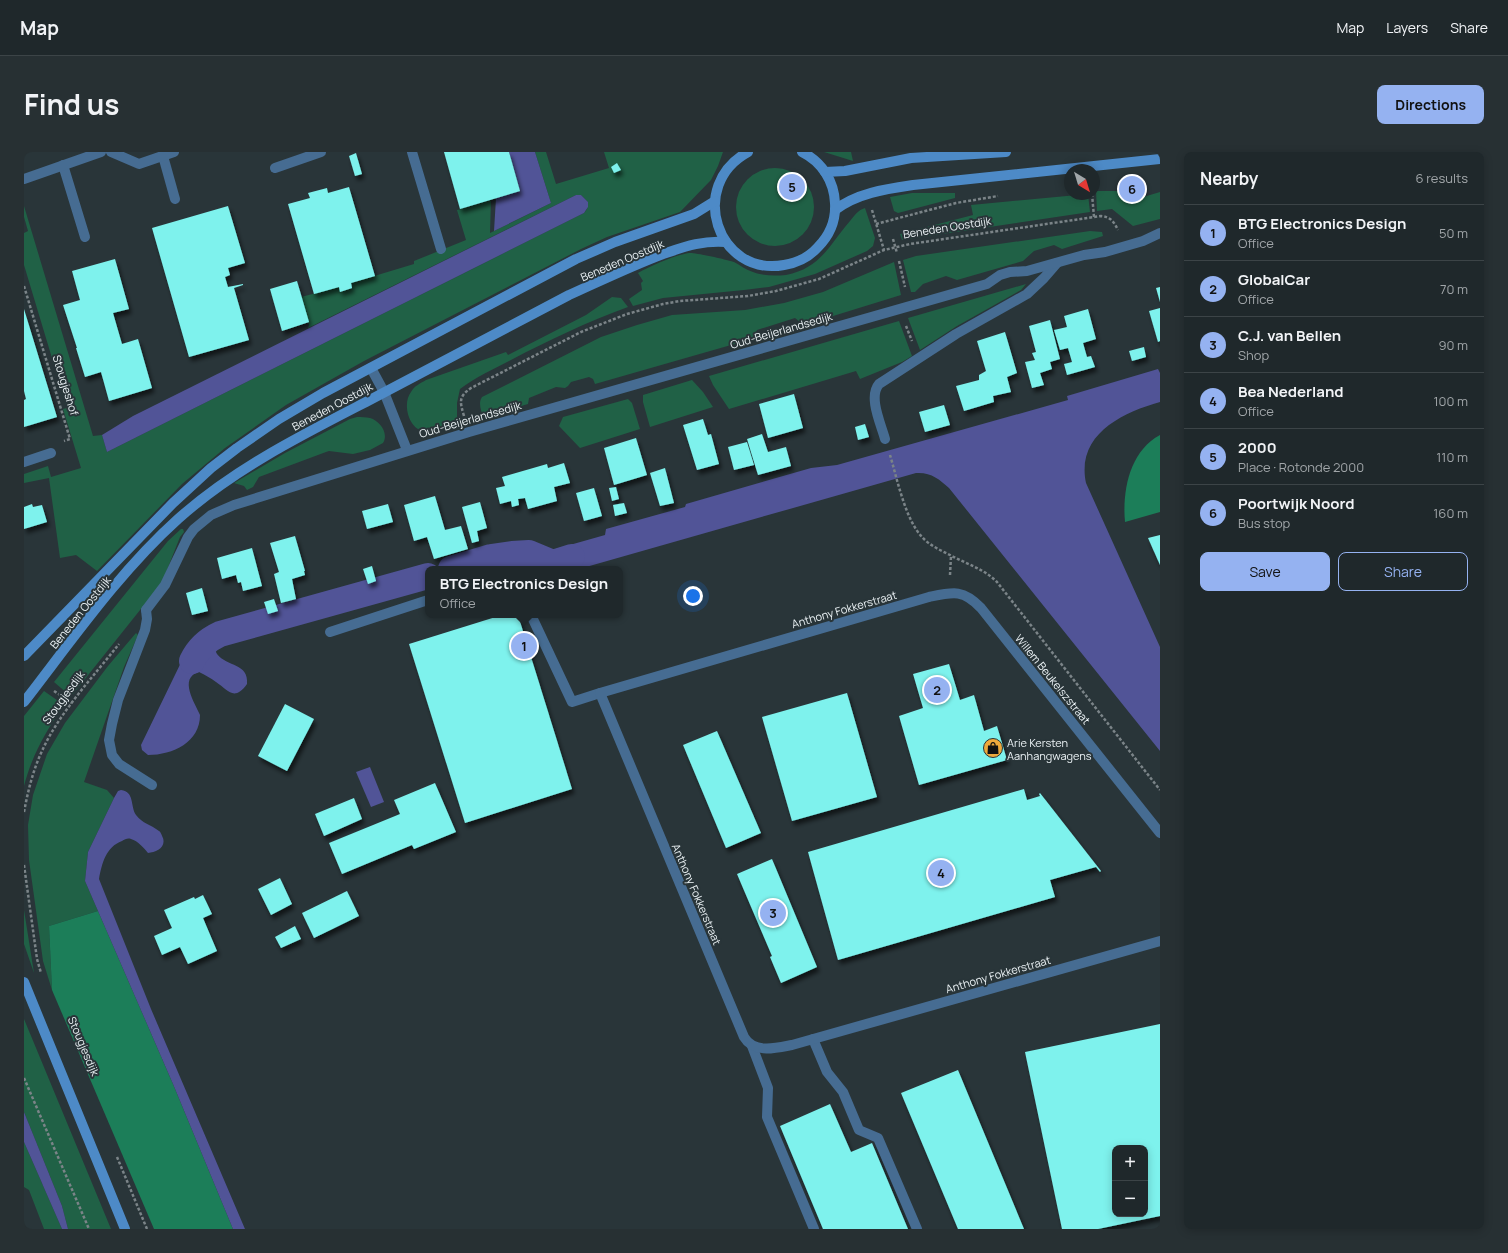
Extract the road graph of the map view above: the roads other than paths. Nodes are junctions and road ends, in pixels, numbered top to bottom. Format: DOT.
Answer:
graph roads {
  1 [pos="101,152"];
  2 [pos="111,152"];
  3 [pos="174,152"];
  4 [pos="322,152"];
  5 [pos="412,152"];
  6 [pos="802,152"];
  7 [pos="1006,152"];
  8 [pos="744,153"];
  9 [pos="163,156"];
  10 [pos="1160,159"];
  11 [pos="63,165"];
  12 [pos="275,168"];
  13 [pos="825,172"];
  14 [pos="24,179"];
  15 [pos="175,198"];
  16 [pos="715,201"];
  17 [pos="835,210"];
  18 [pos="1160,233"];
  19 [pos="84,237"];
  20 [pos="726,242"];
  21 [pos="441,249"];
  22 [pos="1057,262"];
  23 [pos="371,368"];
  24 [pos="384,392"];
  25 [pos="885,439"];
  26 [pos="407,450"];
  27 [pos="51,453"];
  28 [pos="24,462"];
  29 [pos="948,593"];
  30 [pos="425,601"];
  31 [pos="532,618"];
  32 [pos="330,632"];
  33 [pos="24,656"];
  34 [pos="600,693"];
  35 [pos="24,702"];
  36 [pos="152,785"];
  37 [pos="1160,833"];
  38 [pos="1160,941"];
  39 [pos="25,982"];
  40 [pos="813,1039"];
  41 [pos="752,1046"];
  42 [pos="125,1229"];
  43 [pos="814,1229"];
  44 [pos="917,1229"];
  1 -- 11 [label="street"];
  2 -- 9 [label="street"];
  3 -- 9 [label="street"];
  4 -- 12 [label="street"];
  5 -- 21 [label="street"];
  6 -- 13 [label="main road"];
  7 -- 13 [label="main road"];
  8 -- 16 [label="main road"];
  9 -- 15 [label="street"];
  10 -- 17 [label="main road"];
  11 -- 14 [label="street"];
  11 -- 19 [label="street"];
  13 -- 17 [label="main road"];
  16 -- 20 [label="main road"];
  16 -- 23 [label="main road, Beneden Oostdijk"];
  17 -- 20 [label="main road"];
  18 -- 22 [label="street, Oud-Beijerlandsedijk"];
  20 -- 24 [label="main road, Beneden Oostdijk"];
  22 -- 25 [label="street"];
  22 -- 26 [label="street, Oud-Beijerlandsedijk"];
  23 -- 24 [label="street"];
  23 -- 33 [label="main road, Beneden Oostdijk"];
  24 -- 26 [label="street"];
  24 -- 35 [label="main road, Beneden Oostdijk"];
  26 -- 36 [label="street, Oud-Beijerlandsedijk"];
  27 -- 28 [label="street"];
  29 -- 34 [label="street, Anthony Fokkerstraat"];
  29 -- 37 [label="street, Willem Beukelszstraat"];
  30 -- 32 [label="street"];
  31 -- 34 [label="street"];
  34 -- 41 [label="street, Anthony Fokkerstraat"];
  38 -- 40 [label="street, Anthony Fokkerstraat"];
  39 -- 42 [label="main road"];
  40 -- 41 [label="street, Anthony Fokkerstraat"];
  40 -- 44 [label="street"];
  41 -- 43 [label="street"];
}
